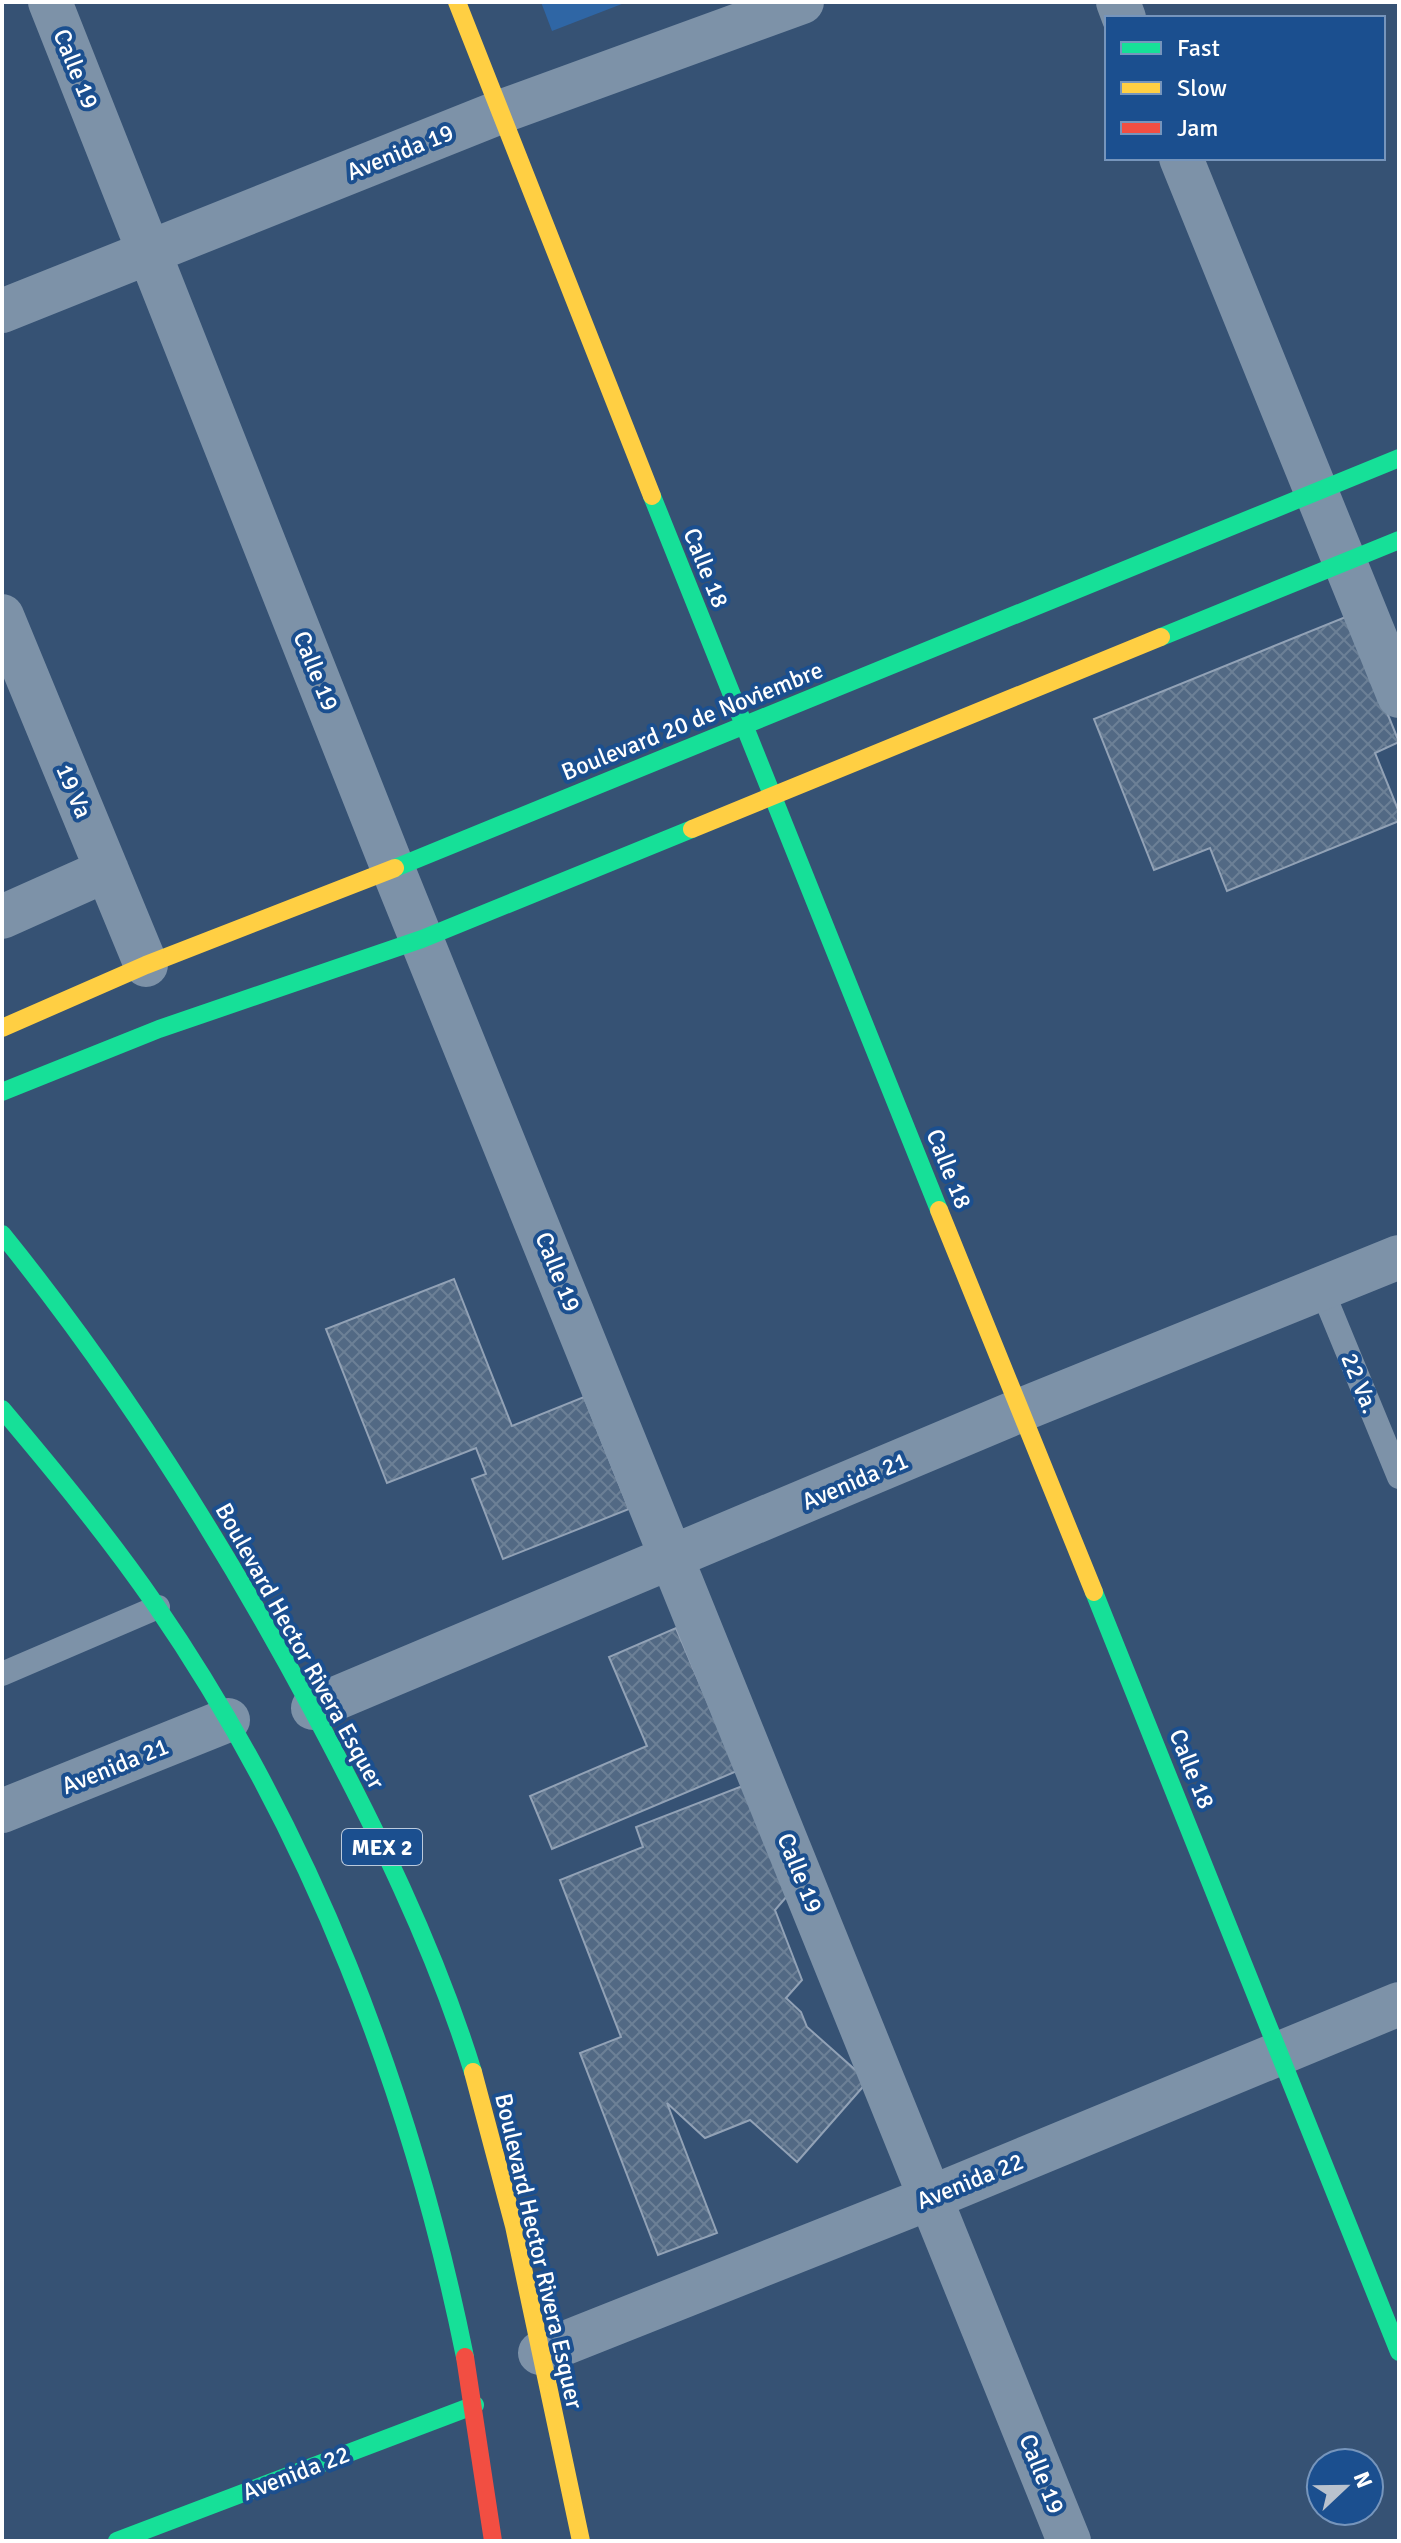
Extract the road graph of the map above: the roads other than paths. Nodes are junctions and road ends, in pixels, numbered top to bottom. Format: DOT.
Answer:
graph roads {
  1 [pos="50,2"];
  2 [pos="457,2"];
  3 [pos="802,2"];
  4 [pos="500,112"];
  5 [pos="1182,160"];
  6 [pos="150,252"];
  7 [pos="2,311"];
  8 [pos="1399,458"];
  9 [pos="1317,492"];
  10 [pos="1399,540"];
  11 [pos="1345,562"];
  12 [pos="2,616"];
  13 [pos="1399,696"];
  14 [pos="743,727"];
  15 [pos="772,798"];
  16 [pos="393,869"];
  17 [pos="107,870"];
  18 [pos="2,917"];
  19 [pos="422,939"];
  20 [pos="146,965"];
  21 [pos="2,1028"];
  22 [pos="2,1092"];
  23 [pos="2,1234"];
  24 [pos="1399,1257"];
  25 [pos="1322,1290"];
  26 [pos="2,1409"];
  27 [pos="1021,1410"];
  28 [pos="1399,1477"];
  29 [pos="674,1557"];
  30 [pos="158,1607"];
  31 [pos="2,1674"];
  32 [pos="313,1708"];
  33 [pos="228,1720"];
  34 [pos="2,1811"];
  35 [pos="1399,2004"];
  36 [pos="1281,2053"];
  37 [pos="930,2198"];
  38 [pos="1399,2352"];
  39 [pos="540,2353"];
  40 [pos="475,2405"];
  41 [pos="117,2541"];
  42 [pos="493,2541"];
  43 [pos="581,2541"];
  44 [pos="1069,2541"];
  1 -- 6 [label="street, Calle 19"];
  2 -- 4 [label="main road, Calle 18"];
  3 -- 4 [label="street, Avenida 19"];
  4 -- 6 [label="street, Avenida 19"];
  4 -- 14 [label="main road, Calle 18"];
  5 -- 9 [label="street"];
  6 -- 7 [label="street, Avenida 19"];
  6 -- 16 [label="street, Calle 19"];
  8 -- 9 [label="main road, Boulevard 20 de Noviembre"];
  9 -- 11 [label="street"];
  9 -- 14 [label="main road, Boulevard 20 de Noviembre"];
  10 -- 11 [label="main road"];
  11 -- 13 [label="street"];
  11 -- 15 [label="main road"];
  12 -- 17 [label="street, 19 Va"];
  14 -- 15 [label="main road, Calle 18"];
  14 -- 16 [label="main road, Boulevard 20 de Noviembre"];
  15 -- 19 [label="main road"];
  15 -- 27 [label="main road, Calle 18"];
  16 -- 19 [label="street, Calle 19"];
  16 -- 20 [label="main road, Boulevard 20 de Noviembre"];
  17 -- 18 [label="street"];
  17 -- 20 [label="street, 19 Va"];
  19 -- 22 [label="main road"];
  19 -- 29 [label="street, Calle 19"];
  20 -- 21 [label="main road, Boulevard 20 de Noviembre"];
  23 -- 32 [label="main road, Boulevard Hector Rivera Esquer / MEX 2"];
  24 -- 25 [label="street, Avenida 21"];
  25 -- 27 [label="street, Avenida 21"];
  25 -- 28 [label="lane, 22 Va."];
  26 -- 30 [label="main road, MEX 2"];
  27 -- 29 [label="street, Avenida 21"];
  27 -- 36 [label="main road, Calle 18"];
  29 -- 32 [label="street, Avenida 21"];
  29 -- 37 [label="street, Calle 19"];
  30 -- 31 [label="lane"];
  30 -- 33 [label="main road, MEX 2"];
  32 -- 39 [label="main road, Boulevard Hector Rivera Esquer / MEX 2"];
  33 -- 34 [label="street, Avenida 21"];
  33 -- 40 [label="main road, MEX 2"];
  35 -- 36 [label="street, Avenida 22"];
  36 -- 37 [label="street, Avenida 22"];
  36 -- 38 [label="main road, Calle 18"];
  37 -- 39 [label="street, Avenida 22"];
  37 -- 44 [label="street, Calle 19"];
  39 -- 43 [label="main road, Boulevard Hector Rivera Esquer / MEX 2"];
  40 -- 41 [label="main road, Avenida 22"];
  40 -- 42 [label="main road, MEX 2"];
}
